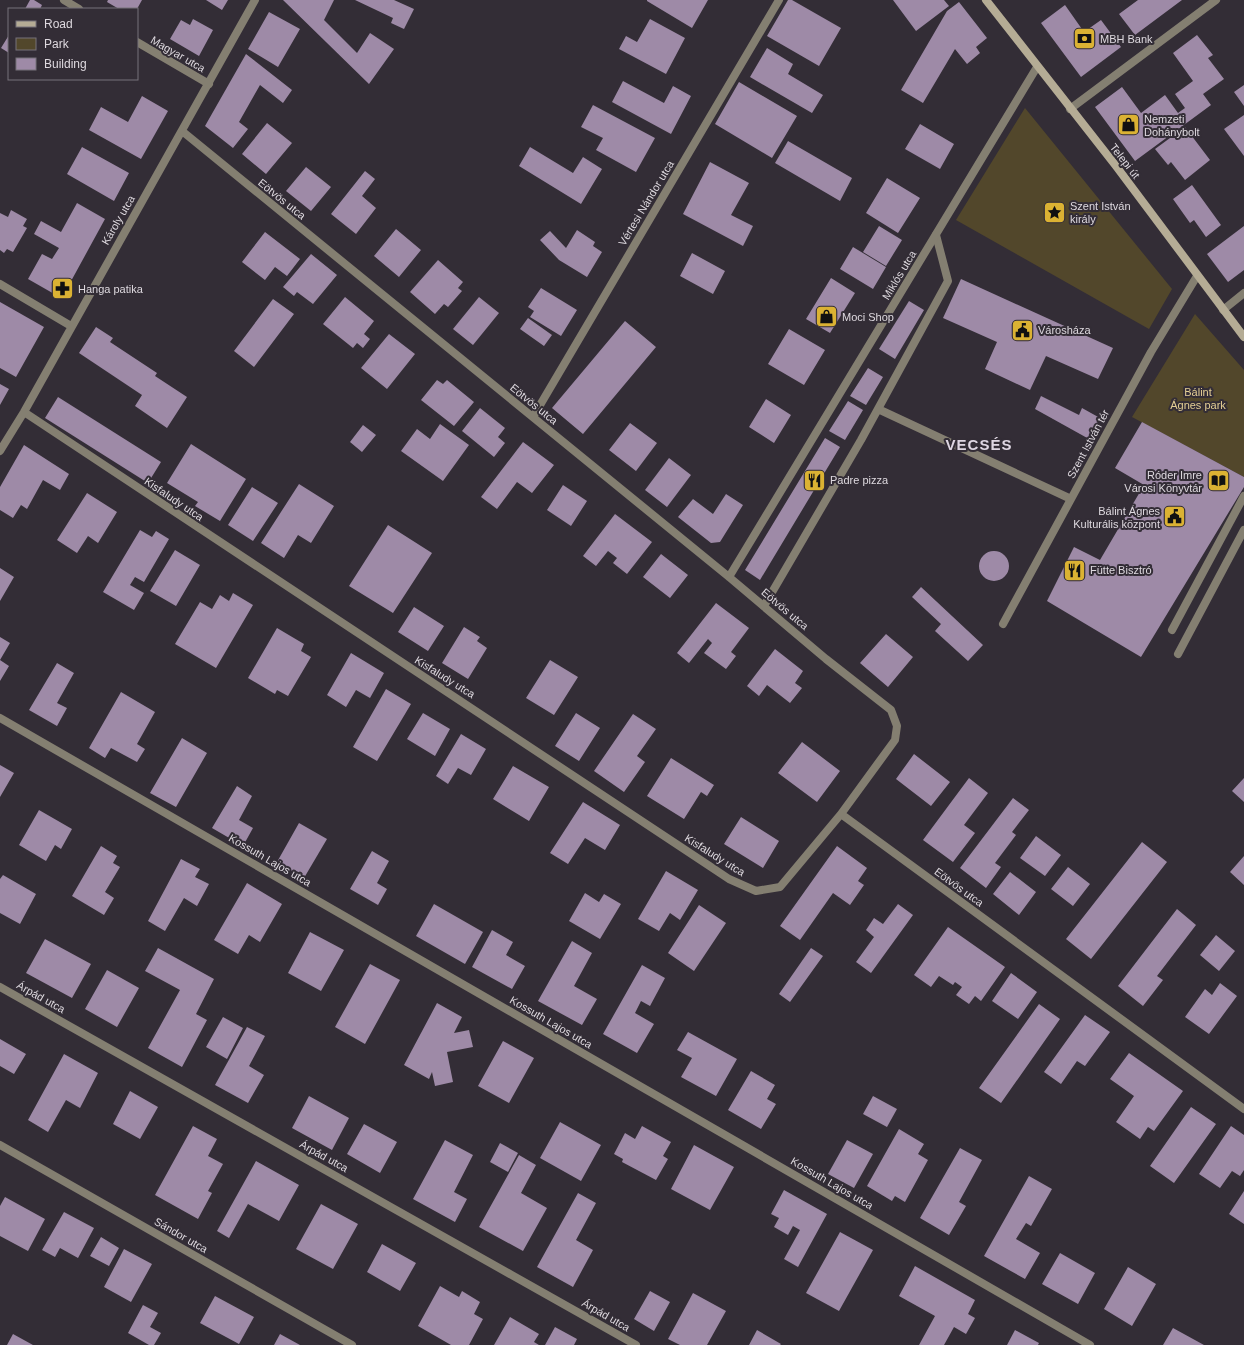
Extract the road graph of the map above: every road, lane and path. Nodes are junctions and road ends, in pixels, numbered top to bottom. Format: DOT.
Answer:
graph roads {
  1 [pos="64,0"];
  2 [pos="255,0"];
  3 [pos="778,0"];
  4 [pos="986,0"];
  5 [pos="1216,0"];
  6 [pos="78,8"];
  7 [pos="138,43"];
  8 [pos="1037,67"];
  9 [pos="208,84"];
  10 [pos="1070,109"];
  11 [pos="182,131"];
  12 [pos="936,235"];
  13 [pos="1197,276"];
  14 [pos="0,284"];
  15 [pos="1244,293"];
  16 [pos="1223,310"];
  17 [pos="71,326"];
  18 [pos="1244,337"];
  19 [pos="878,409"];
  20 [pos="24,412"];
  21 [pos="533,417"];
  22 [pos="0,451"];
  23 [pos="1244,496"];
  24 [pos="1071,499"];
  25 [pos="1244,530"];
  26 [pos="730,577"];
  27 [pos="764,606"];
  28 [pos="1003,624"];
  29 [pos="1172,630"];
  30 [pos="1178,654"];
  31 [pos="0,718"];
  32 [pos="841,814"];
  33 [pos="0,987"];
  34 [pos="1244,1109"];
  35 [pos="0,1145"];
  36 [pos="352,1345"];
  37 [pos="636,1345"];
  38 [pos="1090,1345"];
  1 -- 6 [label="street"];
  2 -- 9 [label="street, Károly utca"];
  3 -- 21 [label="street, Vértesi Nándor utca"];
  4 -- 8 [label="main road, Telepi út"];
  5 -- 10 [label="street"];
  7 -- 9 [label="street, Magyar utca"];
  8 -- 10 [label="main road, Telepi út"];
  8 -- 12 [label="street, Miklós utca"];
  9 -- 11 [label="street, Károly utca"];
  10 -- 13 [label="main road, Telepi út"];
  11 -- 17 [label="street, Károly utca"];
  11 -- 21 [label="street, Eötvös utca"];
  12 -- 19 [label="street"];
  12 -- 26 [label="street, Miklós utca"];
  13 -- 16 [label="main road, Telepi út"];
  13 -- 24 [label="street, Szent István tér"];
  14 -- 17 [label="street"];
  15 -- 16 [label="street"];
  16 -- 18 [label="main road, Telepi út"];
  17 -- 20 [label="street, Károly utca"];
  19 -- 24 [label="street"];
  19 -- 27 [label="street"];
  20 -- 22 [label="street, Károly utca"];
  20 -- 32 [label="street, Kisfaludy utca"];
  21 -- 26 [label="street, Eötvös utca"];
  23 -- 29 [label="street"];
  24 -- 28 [label="street, Szent István tér"];
  25 -- 30 [label="street"];
  26 -- 27 [label="street, Eötvös utca"];
  27 -- 32 [label="street, Eötvös utca"];
  31 -- 38 [label="street, Kossuth Lajos utca"];
  32 -- 34 [label="street, Eötvös utca"];
  33 -- 37 [label="street, Árpád utca"];
  35 -- 36 [label="street, Sándor utca"];
}
